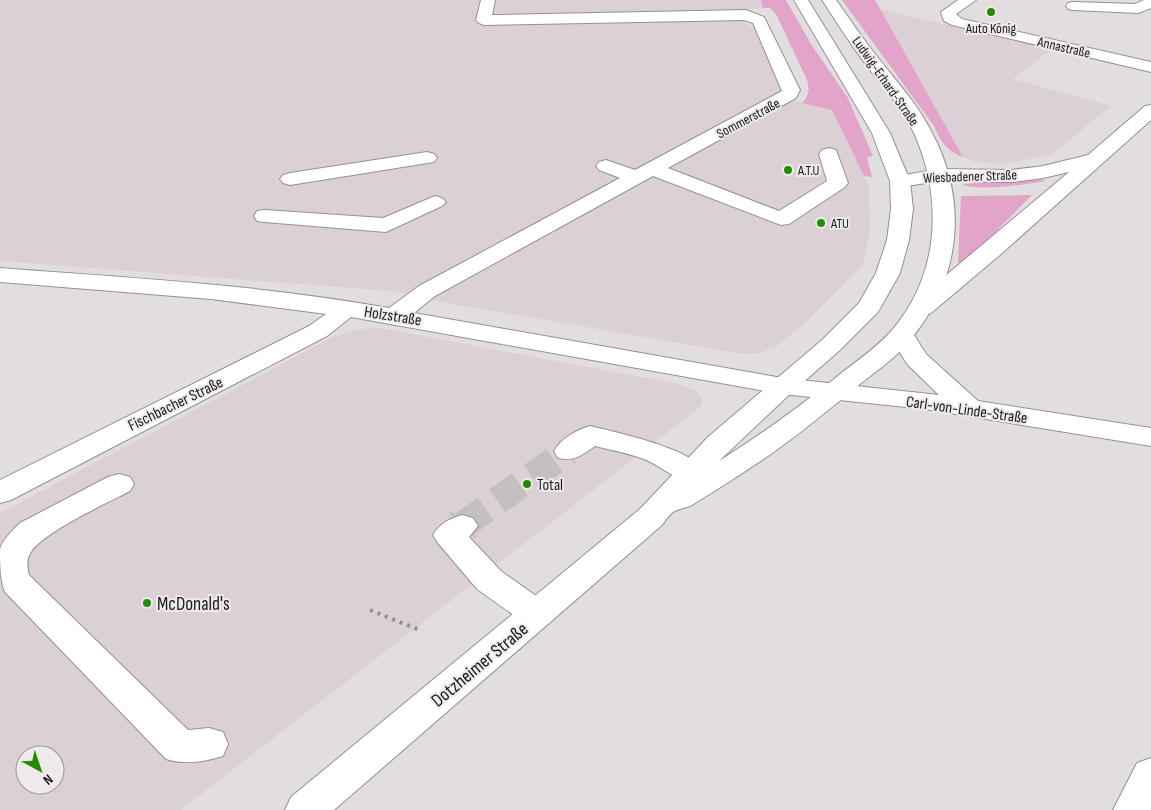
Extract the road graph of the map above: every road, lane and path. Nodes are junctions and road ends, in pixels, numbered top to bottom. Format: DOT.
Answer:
graph roads {
  1 [pos="488,0"];
  2 [pos="801,0"];
  3 [pos="829,0"];
  4 [pos="964,1"];
  5 [pos="1151,2"];
  6 [pos="1073,6"];
  7 [pos="738,7"];
  8 [pos="1151,67"];
  9 [pos="1151,110"];
  10 [pos="829,154"];
  11 [pos="426,158"];
  12 [pos="1096,159"];
  13 [pos="606,166"];
  14 [pos="646,174"];
  15 [pos="290,179"];
  16 [pos="1072,180"];
  17 [pos="900,181"];
  18 [pos="940,183"];
  19 [pos="434,202"];
  20 [pos="265,216"];
  21 [pos="0,275"];
  22 [pos="346,308"];
  23 [pos="922,308"];
  24 [pos="396,315"];
  25 [pos="902,335"];
  26 [pos="782,386"];
  27 [pos="834,392"];
  28 [pos="971,408"];
  29 [pos="1151,437"];
  30 [pos="568,451"];
  31 [pos="692,472"];
  32 [pos="119,484"];
  33 [pos="0,492"];
  34 [pos="651,517"];
  35 [pos="462,526"];
  36 [pos="370,610"];
  37 [pos="538,614"];
  38 [pos="422,631"];
  39 [pos="209,744"];
  40 [pos="1151,776"];
  41 [pos="306,810"];
  42 [pos="1133,810"];
  1 -- 7 [label="street, Sommerstraße"];
  2 -- 17 [label="street, Ludwig-Erhard-Straße"];
  3 -- 18 [label="street, Ludwig-Erhard-Straße"];
  4 -- 8 [label="street, Annastraße"];
  5 -- 6 [label="street"];
  7 -- 14 [label="street, Sommerstraße"];
  9 -- 12 [label="street, Wiesbadener Straße"];
  10 -- 14 [label="street"];
  11 -- 15 [label="street"];
  12 -- 16 [label="street, Wiesbadener Straße"];
  12 -- 18 [label="street, Wiesbadener Straße"];
  13 -- 14 [label="street"];
  14 -- 24 [label="street, Sommerstraße"];
  16 -- 18 [label="street, Wiesbadener Straße"];
  16 -- 23 [label="street"];
  17 -- 18 [label="street, Wiesbadener Straße"];
  17 -- 26 [label="street, Ludwig-Erhard-Straße"];
  18 -- 23 [label="street, Ludwig-Erhard-Straße"];
  19 -- 20 [label="street"];
  21 -- 22 [label="street, Holzstraße"];
  22 -- 24 [label="street, Holzstraße"];
  22 -- 33 [label="street, Fischbacher Straße"];
  23 -- 25 [label="street, Ludwig-Erhard-Straße"];
  24 -- 26 [label="street, Holzstraße"];
  25 -- 27 [label="street, Ludwig-Erhard-Straße"];
  25 -- 28 [label="street"];
  26 -- 27 [label="street, Carl-von-Linde-Straße"];
  26 -- 31 [label="street, Dotzheimer Straße"];
  27 -- 28 [label="street, Carl-von-Linde-Straße"];
  27 -- 34 [label="street, Dotzheimer Straße"];
  28 -- 29 [label="street, Carl-von-Linde-Straße"];
  30 -- 31 [label="street"];
  31 -- 34 [label="street, Dotzheimer Straße"];
  32 -- 39 [label="street"];
  34 -- 37 [label="street, Dotzheimer Straße"];
  35 -- 37 [label="street"];
  36 -- 38 [label="path"];
  37 -- 41 [label="street, Dotzheimer Straße"];
  40 -- 42 [label="street"];
}
